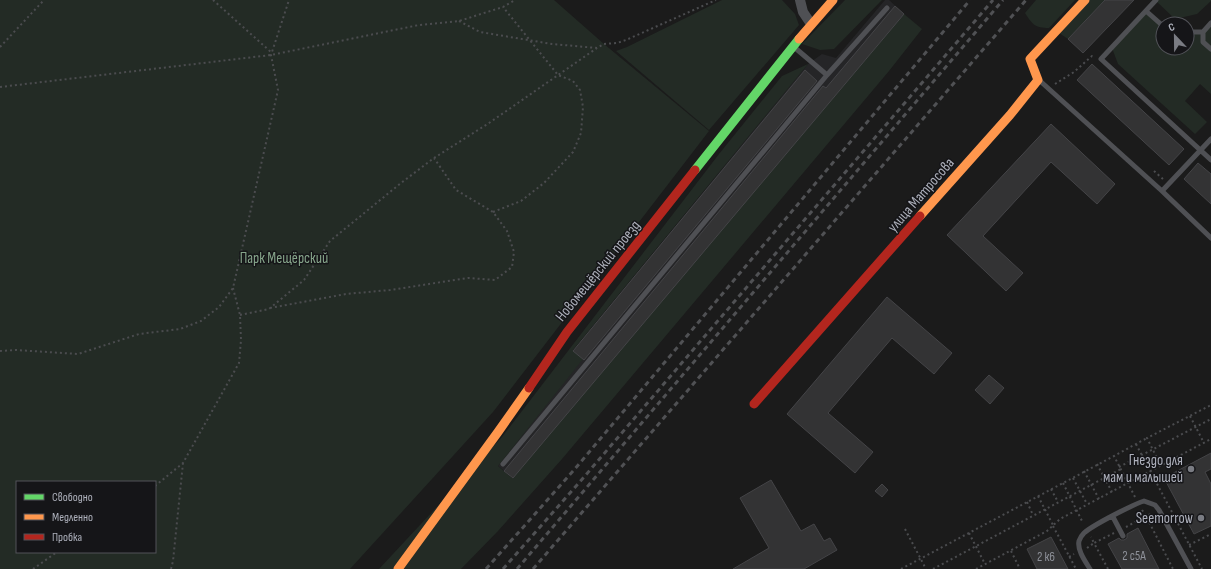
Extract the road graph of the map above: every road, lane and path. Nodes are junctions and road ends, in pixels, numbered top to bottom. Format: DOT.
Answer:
graph roads {
  1 [pos="44,0"];
  2 [pos="213,0"];
  3 [pos="289,0"];
  4 [pos="514,0"];
  5 [pos="716,0"];
  6 [pos="800,0"];
  7 [pos="833,0"];
  8 [pos="1085,0"];
  9 [pos="1156,0"];
  10 [pos="503,7"];
  11 [pos="887,8"];
  12 [pos="1146,11"];
  13 [pos="1155,19"];
  14 [pos="459,21"];
  15 [pos="1211,23"];
  16 [pos="811,24"];
  17 [pos="1195,32"];
  18 [pos="1203,32"];
  19 [pos="529,39"];
  20 [pos="793,46"];
  21 [pos="0,47"];
  22 [pos="597,48"];
  23 [pos="1211,49"];
  24 [pos="272,54"];
  25 [pos="1101,59"];
  26 [pos="827,74"];
  27 [pos="558,75"];
  28 [pos="1038,80"];
  29 [pos="1054,84"];
  30 [pos="0,87"];
  31 [pos="1211,139"];
  32 [pos="1200,151"];
  33 [pos="434,158"];
  34 [pos="1211,160"];
  35 [pos="1162,191"];
  36 [pos="493,212"];
  37 [pos="1211,238"];
  38 [pos="233,288"];
  39 [pos="268,308"];
  40 [pos="240,315"];
  41 [pos="0,351"];
  42 [pos="754,404"];
  43 [pos="1211,405"];
  44 [pos="1190,416"];
  45 [pos="1211,419"];
  46 [pos="1196,427"];
  47 [pos="1147,438"];
  48 [pos="1211,439"];
  49 [pos="1204,443"];
  50 [pos="1136,444"];
  51 [pos="1153,450"];
  52 [pos="1142,455"];
  53 [pos="1114,456"];
  54 [pos="183,463"];
  55 [pos="503,464"];
  56 [pos="1097,464"];
  57 [pos="1161,466"];
  58 [pos="1120,467"];
  59 [pos="1084,471"];
  60 [pos="1150,471"];
  61 [pos="1073,478"];
  62 [pos="1104,478"];
  63 [pos="1062,483"];
  64 [pos="156,485"];
  65 [pos="1092,485"];
  66 [pos="1051,489"];
  67 [pos="1080,491"];
  68 [pos="1112,492"];
  69 [pos="1038,496"];
  70 [pos="1070,497"];
  71 [pos="1099,498"];
  72 [pos="1027,502"];
  73 [pos="1058,503"];
  74 [pos="1087,504"];
  75 [pos="1045,510"];
  76 [pos="1077,510"];
  77 [pos="1034,516"];
  78 [pos="1113,517"];
  79 [pos="1053,525"];
  80 [pos="905,529"];
  81 [pos="1087,530"];
  82 [pos="1120,530"];
  83 [pos="969,533"];
  84 [pos="1211,534"];
  85 [pos="1123,536"];
  86 [pos="1094,543"];
  87 [pos="1189,545"];
  88 [pos="976,546"];
  89 [pos="1011,551"];
  90 [pos="1080,551"];
  91 [pos="56,553"];
  92 [pos="1069,557"];
  93 [pos="921,558"];
  94 [pos="985,564"];
  95 [pos="33,569"];
  96 [pos="171,569"];
  97 [pos="398,569"];
  98 [pos="901,569"];
  99 [pos="926,569"];
  100 [pos="934,569"];
  101 [pos="976,569"];
  102 [pos="1020,569"];
  103 [pos="1076,569"];
  104 [pos="1090,569"];
  105 [pos="1108,569"];
  106 [pos="1173,569"];
  107 [pos="1191,569"];
  108 [pos="1202,569"];
  1 -- 21 [label="path"];
  2 -- 24 [label="path"];
  3 -- 24 [label="path"];
  4 -- 10 [label="path"];
  5 -- 22 [label="path"];
  6 -- 16 [label="street"];
  7 -- 16 [label="street, Новомещёрский проезд"];
  8 -- 28 [label="street"];
  9 -- 12 [label="lane"];
  10 -- 14 [label="path"];
  10 -- 19 [label="path"];
  11 -- 26 [label="lane"];
  12 -- 13 [label="lane"];
  12 -- 25 [label="lane"];
  14 -- 19 [label="path"];
  14 -- 24 [label="path"];
  15 -- 18 [label="lane"];
  16 -- 20 [label="street, Новомещёрский проезд"];
  17 -- 18 [label="lane"];
  18 -- 23 [label="lane"];
  19 -- 22 [label="path"];
  19 -- 27 [label="path"];
  20 -- 26 [label="lane"];
  20 -- 97 [label="street, Новомещёрский проезд"];
  22 -- 27 [label="path"];
  24 -- 30 [label="path"];
  24 -- 38 [label="path"];
  25 -- 29 [label="path"];
  25 -- 32 [label="lane"];
  26 -- 55 [label="lane"];
  27 -- 33 [label="path"];
  27 -- 36 [label="path"];
  28 -- 35 [label="lane"];
  28 -- 42 [label="street, улица Матросова"];
  31 -- 32 [label="lane"];
  32 -- 34 [label="lane"];
  32 -- 35 [label="lane"];
  33 -- 36 [label="path"];
  33 -- 39 [label="path"];
  35 -- 37 [label="lane"];
  36 -- 39 [label="path"];
  38 -- 40 [label="path"];
  38 -- 41 [label="path"];
  39 -- 40 [label="path"];
  40 -- 54 [label="path"];
  43 -- 44 [label="path"];
  44 -- 46 [label="path"];
  44 -- 47 [label="path"];
  45 -- 46 [label="path"];
  46 -- 49 [label="path"];
  46 -- 51 [label="path"];
  47 -- 50 [label="path"];
  47 -- 51 [label="path"];
  48 -- 49 [label="path"];
  49 -- 57 [label="path"];
  50 -- 52 [label="path"];
  50 -- 53 [label="path"];
  51 -- 52 [label="path"];
  51 -- 57 [label="path"];
  52 -- 58 [label="path"];
  52 -- 60 [label="path"];
  53 -- 56 [label="path"];
  53 -- 58 [label="path"];
  54 -- 64 [label="path"];
  54 -- 96 [label="path"];
  56 -- 59 [label="path"];
  56 -- 62 [label="path"];
  57 -- 60 [label="path"];
  58 -- 62 [label="path"];
  59 -- 61 [label="path"];
  59 -- 65 [label="path"];
  60 -- 68 [label="path"];
  60 -- 87 [label="path"];
  61 -- 63 [label="path"];
  61 -- 67 [label="path"];
  62 -- 65 [label="path"];
  62 -- 68 [label="path"];
  63 -- 66 [label="path"];
  63 -- 70 [label="path"];
  65 -- 67 [label="path"];
  65 -- 71 [label="path"];
  66 -- 69 [label="path"];
  66 -- 73 [label="path"];
  67 -- 70 [label="path"];
  67 -- 74 [label="path"];
  68 -- 71 [label="path"];
  69 -- 72 [label="path"];
  69 -- 75 [label="path"];
  70 -- 73 [label="path"];
  70 -- 76 [label="path"];
  71 -- 74 [label="path"];
  72 -- 77 [label="path"];
  72 -- 83 [label="path"];
  73 -- 75 [label="path"];
  74 -- 76 [label="path"];
  75 -- 77 [label="path"];
  75 -- 79 [label="path"];
  76 -- 79 [label="path"];
  76 -- 81 [label="path"];
  77 -- 88 [label="path"];
  78 -- 81 [label="lane"];
  78 -- 82 [label="lane"];
  78 -- 107 [label="lane"];
  79 -- 89 [label="path"];
  79 -- 92 [label="path"];
  80 -- 93 [label="path"];
  81 -- 86 [label="path"];
  81 -- 90 [label="lane"];
  82 -- 85 [label="lane"];
  82 -- 86 [label="path"];
  82 -- 106 [label="path"];
  83 -- 88 [label="path"];
  83 -- 93 [label="path"];
  84 -- 87 [label="path"];
  86 -- 90 [label="path"];
  86 -- 105 [label="path"];
  87 -- 108 [label="path"];
  88 -- 94 [label="path"];
  88 -- 100 [label="path"];
  89 -- 94 [label="path"];
  89 -- 102 [label="path"];
  90 -- 92 [label="path"];
  90 -- 104 [label="lane"];
  91 -- 95 [label="path"];
  92 -- 103 [label="path"];
  93 -- 98 [label="path"];
  93 -- 99 [label="path"];
  94 -- 101 [label="path"];
}
